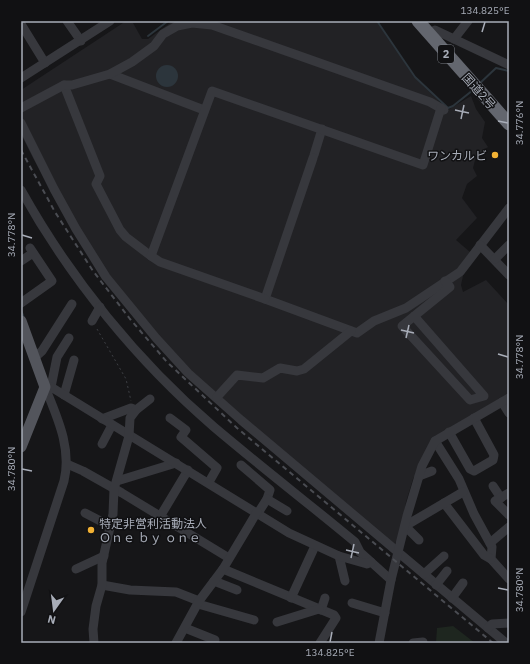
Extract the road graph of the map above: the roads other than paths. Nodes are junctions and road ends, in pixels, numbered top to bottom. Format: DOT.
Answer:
graph roads {
  1 [pos="67,21"];
  2 [pos="110,21"];
  3 [pos="418,21"];
  4 [pos="468,21"];
  5 [pos="21,24"];
  6 [pos="429,34"];
  7 [pos="454,39"];
  8 [pos="80,41"];
  9 [pos="45,63"];
  10 [pos="509,65"];
  11 [pos="110,74"];
  12 [pos="21,78"];
  13 [pos="64,85"];
  14 [pos="21,108"];
  15 [pos="204,110"];
  16 [pos="21,123"];
  17 [pos="509,124"];
  18 [pos="322,129"];
  19 [pos="21,190"];
  20 [pos="509,208"];
  21 [pos="480,245"];
  22 [pos="509,245"];
  23 [pos="151,256"];
  24 [pos="495,259"];
  25 [pos="21,261"];
  26 [pos="509,275"];
  27 [pos="445,281"];
  28 [pos="265,299"];
  29 [pos="21,303"];
  30 [pos="72,304"];
  31 [pos="100,307"];
  32 [pos="414,316"];
  33 [pos="21,321"];
  34 [pos="92,321"];
  35 [pos="351,331"];
  36 [pos="69,338"];
  37 [pos="34,358"];
  38 [pos="74,360"];
  39 [pos="48,387"];
  40 [pos="64,395"];
  41 [pos="216,397"];
  42 [pos="150,399"];
  43 [pos="506,400"];
  44 [pos="133,409"];
  45 [pos="509,413"];
  46 [pos="170,418"];
  47 [pos="474,418"];
  48 [pos="102,419"];
  49 [pos="112,425"];
  50 [pos="449,432"];
  51 [pos="130,436"];
  52 [pos="435,441"];
  53 [pos="102,444"];
  54 [pos="21,447"];
  55 [pos="176,463"];
  56 [pos="67,464"];
  57 [pos="241,465"];
  58 [pos="188,470"];
  59 [pos="432,471"];
  60 [pos="419,476"];
  61 [pos="208,482"];
  62 [pos="116,485"];
  63 [pos="493,486"];
  64 [pos="463,492"];
  65 [pos="505,496"];
  66 [pos="267,499"];
  67 [pos="444,503"];
  68 [pos="287,511"];
  69 [pos="85,513"];
  70 [pos="257,513"];
  71 [pos="509,515"];
  72 [pos="161,516"];
  73 [pos="110,526"];
  74 [pos="405,526"];
  75 [pos="509,527"];
  76 [pos="419,540"];
  77 [pos="490,543"];
  78 [pos="315,546"];
  79 [pos="399,553"];
  80 [pos="104,556"];
  81 [pos="339,556"];
  82 [pos="444,556"];
  83 [pos="229,558"];
  84 [pos="491,559"];
  85 [pos="371,562"];
  86 [pos="223,569"];
  87 [pos="76,570"];
  88 [pos="447,571"];
  89 [pos="424,574"];
  90 [pos="508,574"];
  91 [pos="391,580"];
  92 [pos="214,581"];
  93 [pos="345,581"];
  94 [pos="463,582"];
  95 [pos="102,585"];
  96 [pos="436,585"];
  97 [pos="236,590"];
  98 [pos="291,598"];
  99 [pos="325,598"];
  100 [pos="452,598"];
  101 [pos="198,602"];
  102 [pos="352,603"];
  103 [pos="320,610"];
  104 [pos="21,612"];
  105 [pos="385,612"];
  106 [pos="254,620"];
  107 [pos="277,622"];
  108 [pos="509,623"];
  109 [pos="185,628"];
  110 [pos="488,628"];
  111 [pos="215,640"];
  112 [pos="423,642"];
  113 [pos="94,643"];
  114 [pos="176,643"];
  115 [pos="320,643"];
  116 [pos="379,643"];
  117 [pos="413,643"];
  118 [pos="506,643"];
  1 -- 8 [label="street"];
  2 -- 8 [label="street"];
  3 -- 6 [label="highway, 国道2号 / 2"];
  4 -- 7 [label="street"];
  5 -- 9 [label="street"];
  6 -- 7 [label="street"];
  6 -- 17 [label="highway, 国道2号 / 2"];
  7 -- 10 [label="street"];
  8 -- 9 [label="street"];
  9 -- 12 [label="street"];
  11 -- 13 [label="street"];
  11 -- 15 [label="street"];
  11 -- 18 [label="street"];
  13 -- 14 [label="street"];
  13 -- 23 [label="street"];
  15 -- 18 [label="street"];
  15 -- 23 [label="street"];
  16 -- 41 [label="street"];
  18 -- 28 [label="street"];
  19 -- 31 [label="street"];
  20 -- 21 [label="street"];
  21 -- 24 [label="street"];
  21 -- 27 [label="street"];
  22 -- 24 [label="street"];
  23 -- 28 [label="street"];
  24 -- 26 [label="street"];
  25 -- 29 [label="street"];
  27 -- 32 [label="street"];
  27 -- 35 [label="street"];
  28 -- 35 [label="street"];
  30 -- 37 [label="street"];
  31 -- 34 [label="street"];
  31 -- 85 [label="street"];
  32 -- 32 [label="street"];
  33 -- 37 [label="main road"];
  35 -- 41 [label="street"];
  36 -- 39 [label="street"];
  37 -- 39 [label="main road"];
  38 -- 40 [label="street"];
  39 -- 40 [label="street"];
  39 -- 54 [label="main road"];
  39 -- 56 [label="street"];
  40 -- 48 [label="street"];
  41 -- 79 [label="street"];
  42 -- 44 [label="street"];
  43 -- 45 [label="street"];
  43 -- 47 [label="street"];
  44 -- 48 [label="street"];
  44 -- 51 [label="street"];
  46 -- 61 [label="street"];
  47 -- 50 [label="street"];
  47 -- 50 [label="street"];
  48 -- 49 [label="street"];
  49 -- 51 [label="street"];
  49 -- 53 [label="street"];
  50 -- 52 [label="street"];
  51 -- 55 [label="street"];
  51 -- 62 [label="street"];
  52 -- 60 [label="street"];
  52 -- 64 [label="street"];
  55 -- 58 [label="street"];
  55 -- 62 [label="street"];
  56 -- 62 [label="street"];
  56 -- 104 [label="street"];
  57 -- 66 [label="street"];
  58 -- 61 [label="street"];
  58 -- 72 [label="street"];
  59 -- 60 [label="street"];
  60 -- 74 [label="street"];
  61 -- 70 [label="street"];
  62 -- 72 [label="street"];
  62 -- 73 [label="street"];
  63 -- 65 [label="street"];
  64 -- 67 [label="street"];
  64 -- 77 [label="street"];
  65 -- 71 [label="street"];
  66 -- 68 [label="street"];
  66 -- 70 [label="street"];
  67 -- 74 [label="street"];
  67 -- 84 [label="street"];
  69 -- 73 [label="street"];
  70 -- 78 [label="street"];
  70 -- 83 [label="street"];
  72 -- 83 [label="street"];
  73 -- 80 [label="street"];
  74 -- 76 [label="street"];
  74 -- 79 [label="street"];
  75 -- 77 [label="street"];
  77 -- 84 [label="street"];
  78 -- 81 [label="street"];
  78 -- 98 [label="street"];
  79 -- 89 [label="street"];
  79 -- 91 [label="street"];
  80 -- 87 [label="street"];
  80 -- 95 [label="street"];
  81 -- 85 [label="street"];
  81 -- 93 [label="street"];
  82 -- 89 [label="street"];
  83 -- 86 [label="street"];
  84 -- 90 [label="street"];
  85 -- 91 [label="street"];
  86 -- 92 [label="street"];
  86 -- 98 [label="street"];
  88 -- 96 [label="street"];
  89 -- 96 [label="street"];
  91 -- 105 [label="street"];
  92 -- 97 [label="street"];
  92 -- 101 [label="street"];
  94 -- 100 [label="street"];
  95 -- 101 [label="street"];
  95 -- 113 [label="street"];
  96 -- 100 [label="street"];
  98 -- 103 [label="street"];
  99 -- 103 [label="street"];
  100 -- 110 [label="street"];
  101 -- 106 [label="street"];
  101 -- 109 [label="street"];
  102 -- 105 [label="street"];
  103 -- 107 [label="street"];
  103 -- 115 [label="street"];
  105 -- 116 [label="street"];
  108 -- 110 [label="street"];
  109 -- 111 [label="street"];
  109 -- 114 [label="street"];
  110 -- 118 [label="street"];
  112 -- 117 [label="street"];
}
